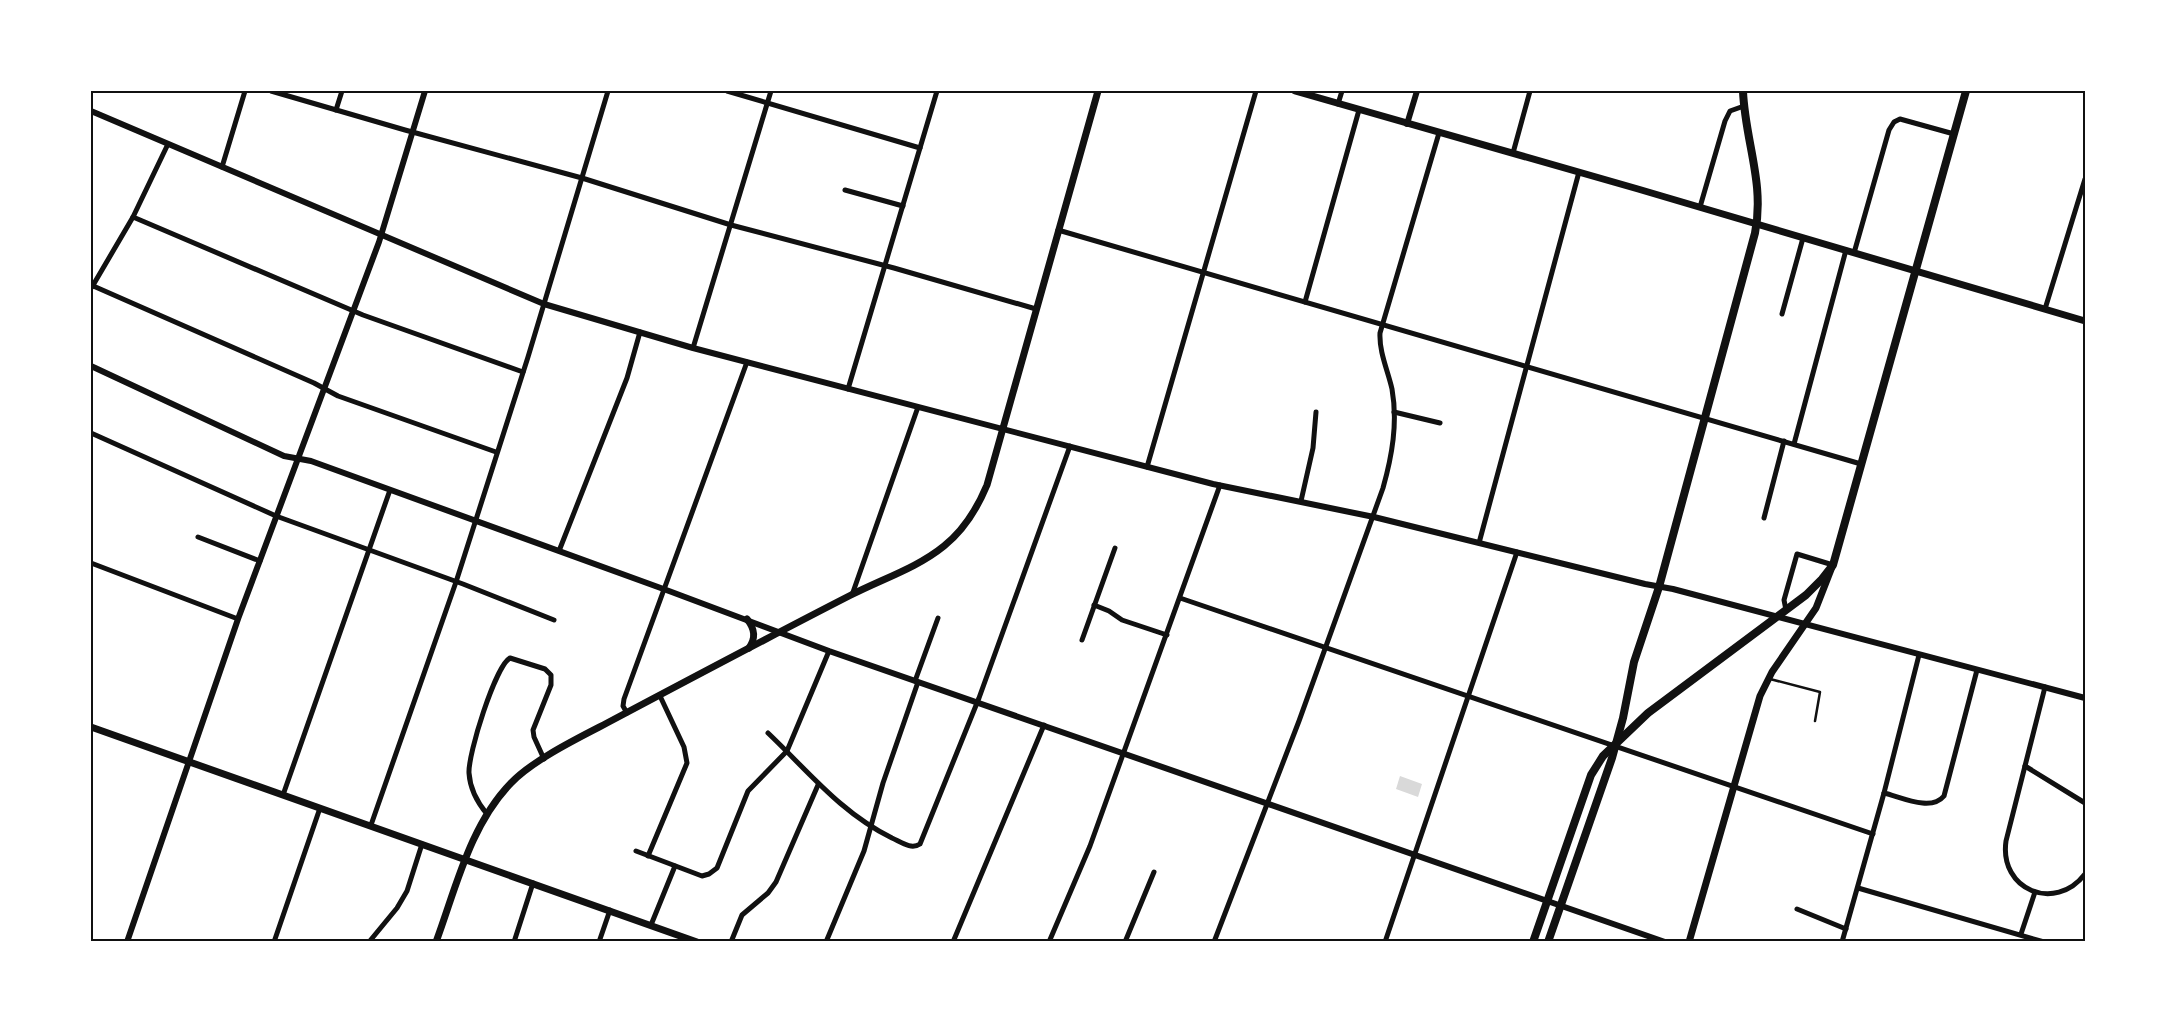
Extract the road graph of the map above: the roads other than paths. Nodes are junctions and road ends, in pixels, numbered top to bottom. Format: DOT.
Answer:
graph roads {
  1 [pos="244,91"];
  2 [pos="271,91"];
  3 [pos="342,91"];
  4 [pos="425,91"];
  5 [pos="608,91"];
  6 [pos="727,91"];
  7 [pos="771,91"];
  8 [pos="937,91"];
  9 [pos="1098,91"];
  10 [pos="1256,91"];
  11 [pos="1295,91"];
  12 [pos="1342,91"];
  13 [pos="1416,91"];
  14 [pos="1530,91"];
  15 [pos="1743,91"];
  16 [pos="1966,91"];
  17 [pos="768,102"];
  18 [pos="1338,104"];
  19 [pos="1744,106"];
  20 [pos="336,110"];
  21 [pos="1358,110"];
  22 [pos="91,111"];
  23 [pos="1407,124"];
  24 [pos="412,132"];
  25 [pos="1440,133"];
  26 [pos="1954,134"];
  27 [pos="168,144"];
  28 [pos="920,148"];
  29 [pos="1513,153"];
  30 [pos="222,167"];
  31 [pos="1579,172"];
  32 [pos="582,178"];
  33 [pos="2085,179"];
  34 [pos="845,190"];
  35 [pos="903,206"];
  36 [pos="1700,207"];
  37 [pos="133,217"];
  38 [pos="1757,224"];
  39 [pos="731,225"];
  40 [pos="1058,230"];
  41 [pos="381,235"];
  42 [pos="1803,238"];
  43 [pos="1846,250"];
  44 [pos="1854,253"];
  45 [pos="885,266"];
  46 [pos="1915,271"];
  47 [pos="1204,272"];
  48 [pos="92,287"];
  49 [pos="1305,302"];
  50 [pos="544,304"];
  51 [pos="1036,309"];
  52 [pos="2045,309"];
  53 [pos="354,311"];
  54 [pos="1782,314"];
  55 [pos="2085,321"];
  56 [pos="1382,324"];
  57 [pos="640,332"];
  58 [pos="693,348"];
  59 [pos="747,362"];
  60 [pos="91,366"];
  61 [pos="1527,366"];
  62 [pos="523,372"];
  63 [pos="325,388"];
  64 [pos="848,389"];
  65 [pos="918,407"];
  66 [pos="1316,412"];
  67 [pos="1394,412"];
  68 [pos="1705,418"];
  69 [pos="1440,423"];
  70 [pos="1002,430"];
  71 [pos="91,433"];
  72 [pos="1784,442"];
  73 [pos="1794,444"];
  74 [pos="1070,446"];
  75 [pos="496,452"];
  76 [pos="298,458"];
  77 [pos="1861,464"];
  78 [pos="1147,466"];
  79 [pos="1220,485"];
  80 [pos="390,490"];
  81 [pos="1300,501"];
  82 [pos="276,516"];
  83 [pos="1374,517"];
  84 [pos="1764,518"];
  85 [pos="476,520"];
  86 [pos="198,537"];
  87 [pos="1479,543"];
  88 [pos="1115,548"];
  89 [pos="369,550"];
  90 [pos="559,551"];
  91 [pos="1517,552"];
  92 [pos="260,561"];
  93 [pos="91,563"];
  94 [pos="1833,565"];
  95 [pos="456,582"];
  96 [pos="1659,586"];
  97 [pos="665,589"];
  98 [pos="852,594"];
  99 [pos="1180,598"];
  100 [pos="1094,605"];
  101 [pos="1786,610"];
  102 [pos="1777,617"];
  103 [pos="938,618"];
  104 [pos="238,619"];
  105 [pos="747,619"];
  106 [pos="554,620"];
  107 [pos="1806,624"];
  108 [pos="782,632"];
  109 [pos="1167,635"];
  110 [pos="1082,640"];
  111 [pos="1326,647"];
  112 [pos="749,648"];
  113 [pos="829,651"];
  114 [pos="1919,655"];
  115 [pos="1977,670"];
  116 [pos="1768,678"];
  117 [pos="917,681"];
  118 [pos="2044,687"];
  119 [pos="1469,695"];
  120 [pos="660,696"];
  121 [pos="2085,698"];
  122 [pos="977,702"];
  123 [pos="627,712"];
  124 [pos="1814,721"];
  125 [pos="1044,725"];
  126 [pos="91,726"];
  127 [pos="768,733"];
  128 [pos="1615,745"];
  129 [pos="787,751"];
  130 [pos="1124,753"];
  131 [pos="544,759"];
  132 [pos="190,761"];
  133 [pos="2025,766"];
  134 [pos="818,784"];
  135 [pos="1732,787"];
  136 [pos="1884,793"];
  137 [pos="283,795"];
  138 [pos="1268,803"];
  139 [pos="2085,803"];
  140 [pos="320,808"];
  141 [pos="487,814"];
  142 [pos="371,825"];
  143 [pos="871,827"];
  144 [pos="1873,834"];
  145 [pos="422,844"];
  146 [pos="636,851"];
  147 [pos="1415,854"];
  148 [pos="648,856"];
  149 [pos="466,859"];
  150 [pos="675,866"];
  151 [pos="1154,872"];
  152 [pos="2085,874"];
  153 [pos="533,883"];
  154 [pos="1858,888"];
  155 [pos="2035,892"];
  156 [pos="1548,900"];
  157 [pos="1561,905"];
  158 [pos="1797,909"];
  159 [pos="610,910"];
  160 [pos="651,925"];
  161 [pos="1846,929"];
  162 [pos="2021,934"];
  163 [pos="127,942"];
  164 [pos="274,942"];
  165 [pos="369,942"];
  166 [pos="436,942"];
  167 [pos="514,942"];
  168 [pos="599,942"];
  169 [pos="697,942"];
  170 [pos="731,942"];
  171 [pos="826,942"];
  172 [pos="953,942"];
  173 [pos="1049,942"];
  174 [pos="1125,942"];
  175 [pos="1214,942"];
  176 [pos="1384,942"];
  177 [pos="1533,942"];
  178 [pos="1548,942"];
  179 [pos="1665,942"];
  180 [pos="1689,942"];
  181 [pos="1842,942"];
  182 [pos="2044,942"];
  1 -- 30 [label="street"];
  2 -- 20 [label="street"];
  3 -- 20 [label="street"];
  4 -- 24 [label="street"];
  5 -- 32 [label="street"];
  6 -- 17 [label="street"];
  7 -- 17 [label="street"];
  8 -- 28 [label="street"];
  9 -- 40 [label="main road"];
  10 -- 47 [label="street"];
  11 -- 18 [label="main road"];
  12 -- 18 [label="street"];
  13 -- 23 [label="street"];
  14 -- 29 [label="street"];
  15 -- 19 [label="main road"];
  16 -- 26 [label="main road"];
  17 -- 28 [label="street"];
  17 -- 39 [label="street"];
  18 -- 21 [label="main road"];
  19 -- 36 [label="street"];
  19 -- 38 [label="main road"];
  20 -- 24 [label="street"];
  21 -- 23 [label="main road"];
  21 -- 49 [label="street"];
  22 -- 27 [label="street"];
  23 -- 25 [label="main road"];
  24 -- 32 [label="street"];
  24 -- 41 [label="street"];
  25 -- 29 [label="main road"];
  25 -- 56 [label="street"];
  26 -- 44 [label="street"];
  26 -- 46 [label="main road"];
  27 -- 30 [label="street"];
  27 -- 37 [label="street"];
  28 -- 35 [label="street"];
  29 -- 31 [label="main road"];
  30 -- 41 [label="street"];
  31 -- 36 [label="main road"];
  31 -- 61 [label="street"];
  32 -- 39 [label="street"];
  32 -- 50 [label="street"];
  33 -- 52 [label="street"];
  34 -- 35 [label="street"];
  35 -- 45 [label="street"];
  36 -- 38 [label="main road"];
  37 -- 48 [label="street"];
  37 -- 53 [label="street"];
  38 -- 42 [label="main road"];
  38 -- 68 [label="main road"];
  39 -- 45 [label="street"];
  39 -- 58 [label="street"];
  40 -- 47 [label="street"];
  40 -- 51 [label="main road"];
  41 -- 50 [label="street"];
  41 -- 53 [label="street"];
  42 -- 43 [label="main road"];
  42 -- 54 [label="street"];
  43 -- 44 [label="main road"];
  43 -- 73 [label="street"];
  44 -- 46 [label="main road"];
  45 -- 51 [label="street"];
  45 -- 64 [label="street"];
  46 -- 52 [label="main road"];
  46 -- 77 [label="main road"];
  47 -- 49 [label="street"];
  47 -- 78 [label="street"];
  48 -- 63 [label="street"];
  49 -- 56 [label="street"];
  50 -- 57 [label="street"];
  50 -- 62 [label="street"];
  51 -- 70 [label="main road"];
  52 -- 55 [label="main road"];
  53 -- 62 [label="street"];
  53 -- 63 [label="street"];
  56 -- 61 [label="street"];
  56 -- 67 [label="street"];
  57 -- 58 [label="street"];
  57 -- 90 [label="street"];
  58 -- 59 [label="street"];
  59 -- 64 [label="street"];
  59 -- 97 [label="street"];
  60 -- 76 [label="street"];
  61 -- 68 [label="street"];
  61 -- 87 [label="street"];
  62 -- 75 [label="street"];
  63 -- 75 [label="street"];
  63 -- 76 [label="street"];
  64 -- 65 [label="street"];
  65 -- 70 [label="street"];
  65 -- 98 [label="street"];
  66 -- 81 [label="street"];
  67 -- 69 [label="street"];
  67 -- 83 [label="street"];
  68 -- 72 [label="street"];
  68 -- 96 [label="main road"];
  70 -- 74 [label="street"];
  70 -- 98 [label="main road"];
  71 -- 82 [label="street"];
  72 -- 73 [label="street"];
  72 -- 84 [label="street"];
  73 -- 77 [label="street"];
  74 -- 78 [label="street"];
  74 -- 122 [label="street"];
  75 -- 85 [label="street"];
  76 -- 80 [label="street"];
  76 -- 82 [label="street"];
  77 -- 94 [label="main road"];
  78 -- 79 [label="street"];
  79 -- 81 [label="street"];
  79 -- 99 [label="street"];
  80 -- 85 [label="street"];
  80 -- 89 [label="street"];
  81 -- 83 [label="street"];
  82 -- 89 [label="street"];
  82 -- 92 [label="street"];
  83 -- 87 [label="street"];
  83 -- 111 [label="street"];
  85 -- 90 [label="street"];
  85 -- 95 [label="street"];
  86 -- 92 [label="street"];
  87 -- 91 [label="street"];
  88 -- 100 [label="street"];
  89 -- 95 [label="street"];
  89 -- 137 [label="street"];
  90 -- 97 [label="street"];
  91 -- 96 [label="street"];
  91 -- 119 [label="street"];
  92 -- 104 [label="street"];
  93 -- 104 [label="street"];
  94 -- 101 [label="main road"];
  94 -- 101 [label="street"];
  94 -- 107 [label="main road"];
  95 -- 106 [label="street"];
  95 -- 142 [label="street"];
  96 -- 102 [label="street"];
  96 -- 128 [label="main road"];
  97 -- 105 [label="street"];
  97 -- 123 [label="street"];
  98 -- 108 [label="main road"];
  99 -- 109 [label="street"];
  99 -- 111 [label="street"];
  100 -- 109 [label="street"];
  100 -- 110 [label="street"];
  101 -- 102 [label="main road"];
  102 -- 107 [label="street"];
  102 -- 128 [label="main road"];
  103 -- 117 [label="street"];
  104 -- 132 [label="street"];
  105 -- 108 [label="street"];
  105 -- 112 [label="main road"];
  107 -- 114 [label="street"];
  107 -- 116 [label="main road"];
  108 -- 112 [label="main road"];
  108 -- 113 [label="street"];
  109 -- 130 [label="street"];
  111 -- 119 [label="street"];
  111 -- 138 [label="street"];
  112 -- 120 [label="main road"];
  113 -- 117 [label="street"];
  113 -- 129 [label="street"];
  114 -- 115 [label="street"];
  114 -- 136 [label="street"];
  115 -- 118 [label="street"];
  115 -- 136 [label="street"];
  116 -- 124 [label="lane"];
  116 -- 135 [label="main road"];
  117 -- 122 [label="street"];
  117 -- 143 [label="street"];
  118 -- 121 [label="street"];
  118 -- 133 [label="street"];
  119 -- 128 [label="street"];
  119 -- 147 [label="street"];
  120 -- 123 [label="main road"];
  120 -- 148 [label="street"];
  122 -- 125 [label="street"];
  122 -- 143 [label="street"];
  123 -- 131 [label="main road"];
  125 -- 130 [label="street"];
  125 -- 172 [label="street"];
  126 -- 132 [label="main road"];
  127 -- 129 [label="street"];
  128 -- 135 [label="street"];
  128 -- 156 [label="main road"];
  128 -- 157 [label="main road"];
  129 -- 134 [label="street"];
  129 -- 150 [label="street"];
  130 -- 138 [label="street"];
  130 -- 173 [label="street"];
  131 -- 141 [label="main road"];
  131 -- 141 [label="street"];
  132 -- 137 [label="main road"];
  132 -- 163 [label="street"];
  133 -- 139 [label="street"];
  133 -- 155 [label="street"];
  134 -- 143 [label="street"];
  134 -- 170 [label="street"];
  135 -- 144 [label="street"];
  135 -- 180 [label="main road"];
  136 -- 144 [label="street"];
  137 -- 140 [label="main road"];
  138 -- 147 [label="street"];
  138 -- 175 [label="street"];
  140 -- 142 [label="main road"];
  140 -- 164 [label="street"];
  141 -- 149 [label="main road"];
  142 -- 145 [label="main road"];
  143 -- 171 [label="street"];
  144 -- 154 [label="street"];
  145 -- 149 [label="main road"];
  145 -- 165 [label="street"];
  146 -- 148 [label="street"];
  147 -- 156 [label="street"];
  147 -- 176 [label="street"];
  148 -- 150 [label="street"];
  149 -- 153 [label="main road"];
  149 -- 166 [label="main road"];
  150 -- 160 [label="street"];
  151 -- 174 [label="street"];
  152 -- 155 [label="street"];
  153 -- 159 [label="main road"];
  153 -- 167 [label="street"];
  154 -- 161 [label="street"];
  154 -- 162 [label="street"];
  155 -- 162 [label="street"];
  156 -- 157 [label="street"];
  156 -- 177 [label="main road"];
  157 -- 178 [label="main road"];
  157 -- 179 [label="street"];
  158 -- 161 [label="street"];
  159 -- 160 [label="main road"];
  159 -- 168 [label="street"];
  160 -- 169 [label="main road"];
  161 -- 181 [label="street"];
  162 -- 182 [label="street"];
}
